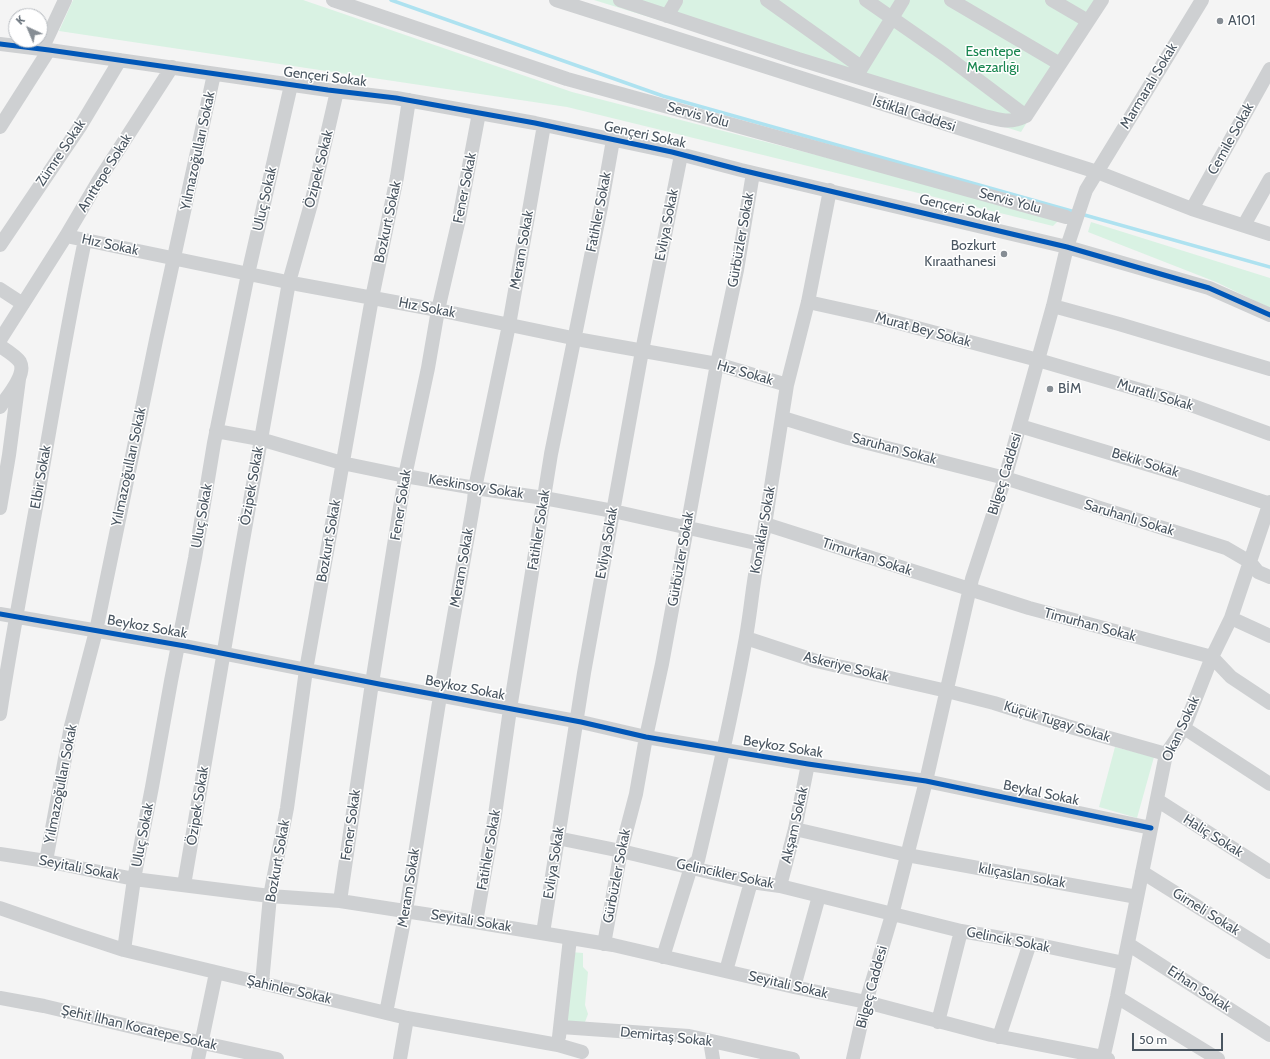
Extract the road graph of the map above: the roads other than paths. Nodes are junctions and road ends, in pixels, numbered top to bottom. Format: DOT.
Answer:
graph roads {
  1 [pos="65,0"];
  2 [pos="333,0"];
  3 [pos="556,0"];
  4 [pos="620,0"];
  5 [pos="675,0"];
  6 [pos="767,0"];
  7 [pos="866,0"];
  8 [pos="903,0"];
  9 [pos="951,0"];
  10 [pos="1052,0"];
  11 [pos="1102,0"];
  12 [pos="1202,0"];
  13 [pos="667,16"];
  14 [pos="892,18"];
  15 [pos="1088,22"];
  16 [pos="0,44"];
  17 [pos="45,50"];
  18 [pos="120,60"];
  19 [pos="1060,64"];
  20 [pos="172,67"];
  21 [pos="1270,69"];
  22 [pos="858,72"];
  23 [pos="214,74"];
  24 [pos="291,85"];
  25 [pos="337,91"];
  26 [pos="409,100"];
  27 [pos="479,113"];
  28 [pos="1026,116"];
  29 [pos="544,125"];
  30 [pos="0,128"];
  31 [pos="613,140"];
  32 [pos="681,155"];
  33 [pos="1096,172"];
  34 [pos="753,173"];
  35 [pos="1270,179"];
  36 [pos="830,190"];
  37 [pos="1192,209"];
  38 [pos="1070,221"];
  39 [pos="1244,225"];
  40 [pos="1270,234"];
  41 [pos="66,236"];
  42 [pos="85,240"];
  43 [pos="0,245"];
  44 [pos="1067,247"];
  45 [pos="174,258"];
  46 [pos="248,274"];
  47 [pos="289,282"];
  48 [pos="0,289"];
  49 [pos="372,298"];
  50 [pos="808,302"];
  51 [pos="23,304"];
  52 [pos="1053,306"];
  53 [pos="438,310"];
  54 [pos="1270,315"];
  55 [pos="509,325"];
  56 [pos="574,339"];
  57 [pos="0,340"];
  58 [pos="0,346"];
  59 [pos="642,351"];
  60 [pos="1038,360"];
  61 [pos="716,364"];
  62 [pos="1270,369"];
  63 [pos="19,379"];
  64 [pos="787,385"];
  65 [pos="0,406"];
  66 [pos="783,418"];
  67 [pos="1020,426"];
  68 [pos="216,431"];
  69 [pos="1270,434"];
  70 [pos="260,439"];
  71 [pos="342,463"];
  72 [pos="405,476"];
  73 [pos="1005,478"];
  74 [pos="475,488"];
  75 [pos="544,498"];
  76 [pos="1270,503"];
  77 [pos="0,508"];
  78 [pos="613,511"];
  79 [pos="765,524"];
  80 [pos="687,528"];
  81 [pos="760,544"];
  82 [pos="1250,562"];
  83 [pos="1270,577"];
  84 [pos="970,590"];
  85 [pos="0,614"];
  86 [pos="15,617"];
  87 [pos="1231,618"];
  88 [pos="96,631"];
  89 [pos="1270,636"];
  90 [pos="746,638"];
  91 [pos="178,645"];
  92 [pos="223,654"];
  93 [pos="1212,658"];
  94 [pos="306,670"];
  95 [pos="372,683"];
  96 [pos="947,691"];
  97 [pos="440,696"];
  98 [pos="1270,703"];
  99 [pos="510,709"];
  100 [pos="0,714"];
  101 [pos="577,722"];
  102 [pos="1184,728"];
  103 [pos="646,737"];
  104 [pos="724,750"];
  105 [pos="1166,754"];
  106 [pos="808,764"];
  107 [pos="926,781"];
  108 [pos="1270,784"];
  109 [pos="1157,800"];
  110 [pos="1151,828"];
  111 [pos="795,829"];
  112 [pos="557,838"];
  113 [pos="620,851"];
  114 [pos="0,854"];
  115 [pos="907,855"];
  116 [pos="46,861"];
  117 [pos="691,867"];
  118 [pos="1142,872"];
  119 [pos="1270,872"];
  120 [pos="134,879"];
  121 [pos="751,882"];
  122 [pos="184,885"];
  123 [pos="780,886"];
  124 [pos="270,896"];
  125 [pos="819,896"];
  126 [pos="1137,897"];
  127 [pos="340,901"];
  128 [pos="0,908"];
  129 [pos="406,911"];
  130 [pos="892,915"];
  131 [pos="476,922"];
  132 [pos="961,931"];
  133 [pos="543,933"];
  134 [pos="570,938"];
  135 [pos="1030,943"];
  136 [pos="604,944"];
  137 [pos="1128,944"];
  138 [pos="124,950"];
  139 [pos="1270,952"];
  140 [pos="663,957"];
  141 [pos="1124,963"];
  142 [pos="726,971"];
  143 [pos="216,972"];
  144 [pos="262,983"];
  145 [pos="794,987"];
  146 [pos="1117,997"];
  147 [pos="0,998"];
  148 [pos="866,1002"];
  149 [pos="386,1013"];
  150 [pos="407,1018"];
  151 [pos="938,1022"];
  152 [pos="561,1027"];
  153 [pos="585,1028"];
  154 [pos="1270,1035"];
  155 [pos="999,1037"];
  156 [pos="710,1041"];
  157 [pos="202,1043"];
  158 [pos="558,1045"];
  159 [pos="582,1055"];
  160 [pos="1105,1058"];
  161 [pos="198,1059"];
  162 [pos="277,1059"];
  163 [pos="400,1059"];
  164 [pos="713,1059"];
  165 [pos="793,1059"];
  166 [pos="853,1059"];
  167 [pos="1218,1059"];
  1 -- 17 [label="street"];
  2 -- 38 [label="street, Servis Yolu"];
  3 -- 33 [label="street, İstiklal Caddesi"];
  4 -- 13 [label="street"];
  5 -- 13 [label="street"];
  6 -- 22 [label="street"];
  7 -- 14 [label="street"];
  8 -- 14 [label="street"];
  9 -- 19 [label="street"];
  10 -- 15 [label="street"];
  11 -- 15 [label="street"];
  12 -- 33 [label="street, Marmaralı Sokak"];
  13 -- 22 [label="street"];
  14 -- 22 [label="street"];
  14 -- 28 [label="street"];
  15 -- 19 [label="street"];
  16 -- 17 [label="street, Gençeri Sokak"];
  17 -- 18 [label="street, Gençeri Sokak"];
  17 -- 30 [label="street"];
  18 -- 20 [label="street, Gençeri Sokak"];
  18 -- 43 [label="street, Zümre Sokak"];
  19 -- 28 [label="street"];
  20 -- 23 [label="street, Gençeri Sokak"];
  20 -- 41 [label="street, Anıttepe Sokak"];
  21 -- 37 [label="street, Cemile Sokak"];
  22 -- 28 [label="street"];
  23 -- 24 [label="street, Gençeri Sokak"];
  23 -- 45 [label="street, Yılmazoğulları Sokak"];
  24 -- 25 [label="street, Gençeri Sokak"];
  24 -- 46 [label="street, Uluç Sokak"];
  25 -- 26 [label="street, Gençeri Sokak"];
  25 -- 47 [label="street, Özipek Sokak"];
  26 -- 27 [label="street, Gençeri Sokak"];
  26 -- 49 [label="street, Bozkurt Sokak"];
  27 -- 29 [label="street, Gençeri Sokak"];
  27 -- 53 [label="street, Fener Sokak"];
  29 -- 31 [label="street, Gençeri Sokak"];
  29 -- 55 [label="street, Meram Sokak"];
  31 -- 32 [label="street, Gençeri Sokak"];
  31 -- 56 [label="street, Fatihler Sokak"];
  32 -- 34 [label="street, Gençeri Sokak"];
  32 -- 59 [label="street, Evliya Sokak"];
  33 -- 37 [label="street, İstiklal Caddesi"];
  33 -- 38 [label="street, Bilgeç Caddesi"];
  34 -- 36 [label="street, Gençeri Sokak"];
  34 -- 61 [label="street, Gürbüzler Sokak"];
  35 -- 39 [label="street"];
  36 -- 44 [label="street, Gençeri Sokak"];
  36 -- 50 [label="street, Konaklar Sokak"];
  37 -- 39 [label="street, İstiklal Caddesi"];
  38 -- 44 [label="street, Bilgeç Caddesi"];
  39 -- 40 [label="street, İstiklal Caddesi"];
  41 -- 42 [label="street, Hız Sokak"];
  41 -- 51 [label="street, Anıttepe Sokak"];
  42 -- 45 [label="street, Hız Sokak"];
  42 -- 86 [label="street, Elbir Sokak"];
  44 -- 52 [label="street, Bilgeç Caddesi"];
  44 -- 54 [label="street, Gençeri Sokak"];
  45 -- 46 [label="street, Hız Sokak"];
  45 -- 88 [label="street, Yılmazoğulları Sokak"];
  46 -- 47 [label="street, Hız Sokak"];
  46 -- 68 [label="street, Uluç Sokak"];
  47 -- 49 [label="street, Hız Sokak"];
  47 -- 70 [label="street, Özipek Sokak"];
  48 -- 51 [label="street"];
  49 -- 53 [label="street, Hız Sokak"];
  49 -- 71 [label="street, Bozkurt Sokak"];
  50 -- 60 [label="street, Murat Bey Sokak"];
  50 -- 64 [label="street, Konaklar Sokak"];
  51 -- 57 [label="street, Anıttepe Sokak"];
  52 -- 60 [label="street, Bilgeç Caddesi"];
  52 -- 62 [label="street"];
  53 -- 55 [label="street, Hız Sokak"];
  53 -- 72 [label="street, Fener Sokak"];
  55 -- 56 [label="street, Hız Sokak"];
  55 -- 74 [label="street, Meram Sokak"];
  56 -- 59 [label="street, Hız Sokak"];
  56 -- 75 [label="street, Fatihler Sokak"];
  58 -- 63 [label="street"];
  59 -- 61 [label="street, Hız Sokak"];
  59 -- 78 [label="street, Evliya Sokak"];
  60 -- 67 [label="street, Bilgeç Caddesi"];
  60 -- 69 [label="street, Muratlı Sokak"];
  61 -- 64 [label="street, Hız Sokak"];
  61 -- 80 [label="street, Gürbüzler Sokak"];
  63 -- 65 [label="street"];
  63 -- 77 [label="street"];
  64 -- 66 [label="street, Konaklar Sokak"];
  66 -- 73 [label="street, Saruhan Sokak"];
  66 -- 79 [label="street, Konaklar Sokak"];
  67 -- 73 [label="street, Bilgeç Caddesi"];
  67 -- 76 [label="street, Bekik Sokak"];
  68 -- 70 [label="street, Keskinsoy Sokak"];
  68 -- 91 [label="street, Uluç Sokak"];
  70 -- 71 [label="street, Keskinsoy Sokak"];
  70 -- 92 [label="street, Özipek Sokak"];
  71 -- 72 [label="street, Keskinsoy Sokak"];
  71 -- 94 [label="street, Bozkurt Sokak"];
  72 -- 74 [label="street, Keskinsoy Sokak"];
  72 -- 95 [label="street, Fener Sokak"];
  73 -- 82 [label="street, Saruhanlı Sokak"];
  73 -- 84 [label="street, Bilgeç Caddesi"];
  74 -- 75 [label="street, Keskinsoy Sokak"];
  74 -- 97 [label="street, Meram Sokak"];
  75 -- 78 [label="street, Keskinsoy Sokak"];
  75 -- 99 [label="street, Fatihler Sokak"];
  76 -- 82 [label="street, Okan Sokak"];
  78 -- 80 [label="street, Keskinsoy Sokak"];
  78 -- 101 [label="street, Evliya Sokak"];
  79 -- 81 [label="street, Konaklar Sokak"];
  79 -- 84 [label="street, Timurkan Sokak"];
  80 -- 81 [label="street, Keskinsoy Sokak"];
  80 -- 103 [label="street, Gürbüzler Sokak"];
  81 -- 90 [label="street, Konaklar Sokak"];
  82 -- 83 [label="street, Saruhanlı Sokak"];
  82 -- 87 [label="street, Okan Sokak"];
  84 -- 93 [label="street, Timurhan Sokak"];
  84 -- 96 [label="street, Bilgeç Caddesi"];
  85 -- 86 [label="street, Beykoz Sokak"];
  86 -- 88 [label="street, Beykoz Sokak"];
  86 -- 100 [label="street, Elbir Sokak"];
  87 -- 89 [label="street"];
  87 -- 93 [label="street, Okan Sokak"];
  88 -- 91 [label="street, Beykoz Sokak"];
  88 -- 116 [label="street, Yılmazoğulları Sokak"];
  90 -- 96 [label="street, Askeriye Sokak"];
  90 -- 104 [label="street, Konaklar Sokak"];
  91 -- 92 [label="street, Beykoz Sokak"];
  91 -- 120 [label="street, Uluç Sokak"];
  92 -- 94 [label="street, Beykoz Sokak"];
  92 -- 122 [label="street, Özipek Sokak"];
  93 -- 98 [label="street"];
  93 -- 102 [label="street, Okan Sokak"];
  94 -- 95 [label="street, Beykoz Sokak"];
  94 -- 124 [label="street, Bozkurt Sokak"];
  95 -- 97 [label="street, Beykoz Sokak"];
  95 -- 127 [label="street, Fener Sokak"];
  96 -- 105 [label="street, Küçük Tugay Sokak"];
  96 -- 107 [label="street, Bilgeç Caddesi"];
  97 -- 99 [label="street, Beykoz Sokak"];
  97 -- 129 [label="street, Meram Sokak"];
  99 -- 101 [label="street, Beykoz Sokak"];
  99 -- 131 [label="street, Fatihler Sokak"];
  101 -- 103 [label="street, Beykoz Sokak"];
  101 -- 112 [label="street, Evliya Sokak"];
  102 -- 105 [label="street, Okan Sokak"];
  102 -- 108 [label="street"];
  103 -- 104 [label="street, Beykoz Sokak"];
  103 -- 113 [label="street, Gürbüzler Sokak"];
  104 -- 106 [label="street, Beykoz Sokak"];
  104 -- 117 [label="street, Konaklar Sokak"];
  105 -- 109 [label="street, Okan Sokak"];
  106 -- 107 [label="street, Beykoz Sokak"];
  106 -- 111 [label="street, Akşam Sokak"];
  107 -- 110 [label="street, Beykal Sokak"];
  107 -- 115 [label="street, Bilgeç Caddesi"];
  109 -- 110 [label="street, Okan Sokak"];
  109 -- 119 [label="street, Haliç Sokak"];
  110 -- 118 [label="street, Okan Sokak"];
  111 -- 115 [label="street, kılıçaslan sokak"];
  111 -- 123 [label="street, Akşam Sokak"];
  112 -- 113 [label="street, Gelincikler Sokak"];
  112 -- 133 [label="street, Evliya Sokak"];
  113 -- 117 [label="street, Gelincikler Sokak"];
  113 -- 136 [label="street, Gürbüzler Sokak"];
  114 -- 116 [label="street, Seyitali Sokak"];
  115 -- 126 [label="street, kılıçaslan sokak"];
  115 -- 130 [label="street, Bilgeç Caddesi"];
  116 -- 120 [label="street, Seyitali Sokak"];
  117 -- 121 [label="street, Gelincikler Sokak"];
  117 -- 140 [label="street, Konaklar Sokak"];
  118 -- 126 [label="street, Okan Sokak"];
  118 -- 139 [label="street, Girneli Sokak"];
  120 -- 122 [label="street, Seyitali Sokak"];
  120 -- 138 [label="street, Uluç Sokak"];
  121 -- 123 [label="street, Gelincikler Sokak"];
  121 -- 142 [label="street"];
  122 -- 124 [label="street, Seyitali Sokak"];
  123 -- 125 [label="street, Gelincikler Sokak"];
  124 -- 127 [label="street, Seyitali Sokak"];
  124 -- 144 [label="street, Bozkurt Sokak"];
  125 -- 130 [label="street, Gelincikler Sokak"];
  125 -- 145 [label="street"];
  126 -- 137 [label="street, Okan Sokak"];
  127 -- 129 [label="street, Seyitali Sokak"];
  128 -- 138 [label="street, Şahinler Sokak"];
  129 -- 131 [label="street, Seyitali Sokak"];
  129 -- 149 [label="street, Meram Sokak"];
  130 -- 132 [label="street, Gelincik Sokak"];
  130 -- 148 [label="street, Bilgeç Caddesi"];
  131 -- 133 [label="street, Seyitali Sokak"];
  132 -- 135 [label="street, Gelincik Sokak"];
  132 -- 151 [label="street"];
  133 -- 134 [label="street, Seyitali Sokak"];
  134 -- 136 [label="street, Seyitali Sokak"];
  134 -- 152 [label="street"];
  135 -- 141 [label="street, Gelincik Sokak"];
  135 -- 155 [label="street"];
  136 -- 140 [label="street, Seyitali Sokak"];
  137 -- 141 [label="street, Okan Sokak"];
  137 -- 154 [label="street, Erhan Sokak"];
  138 -- 143 [label="street, Şahinler Sokak"];
  140 -- 142 [label="street, Seyitali Sokak"];
  141 -- 146 [label="street, Okan Sokak"];
  142 -- 145 [label="street, Seyitali Sokak"];
  143 -- 144 [label="street, Şahinler Sokak"];
  143 -- 157 [label="street"];
  144 -- 149 [label="street, Şahinler Sokak"];
  145 -- 148 [label="street, Seyitali Sokak"];
  146 -- 160 [label="street, Okan Sokak"];
  146 -- 167 [label="street"];
  147 -- 157 [label="street, Şehit İlhan Kocatepe Sokak"];
  148 -- 151 [label="street, Seyitali Sokak"];
  148 -- 166 [label="street, Bilgeç Caddesi"];
  149 -- 150 [label="street, Şahinler Sokak"];
  150 -- 158 [label="street, Şahinler Sokak"];
  150 -- 163 [label="street"];
  151 -- 155 [label="street, Seyitali Sokak"];
  152 -- 153 [label="street, Demirtaş Sokak"];
  152 -- 158 [label="street"];
  153 -- 156 [label="street, Demirtaş Sokak"];
  153 -- 159 [label="street"];
  155 -- 160 [label="street, Seyitali Sokak"];
  156 -- 164 [label="street"];
  156 -- 165 [label="street, Demirtaş Sokak"];
  157 -- 161 [label="street"];
  157 -- 162 [label="street, Şehit İlhan Kocatepe Sokak"];
  158 -- 159 [label="street, Şahinler Sokak"];
}
